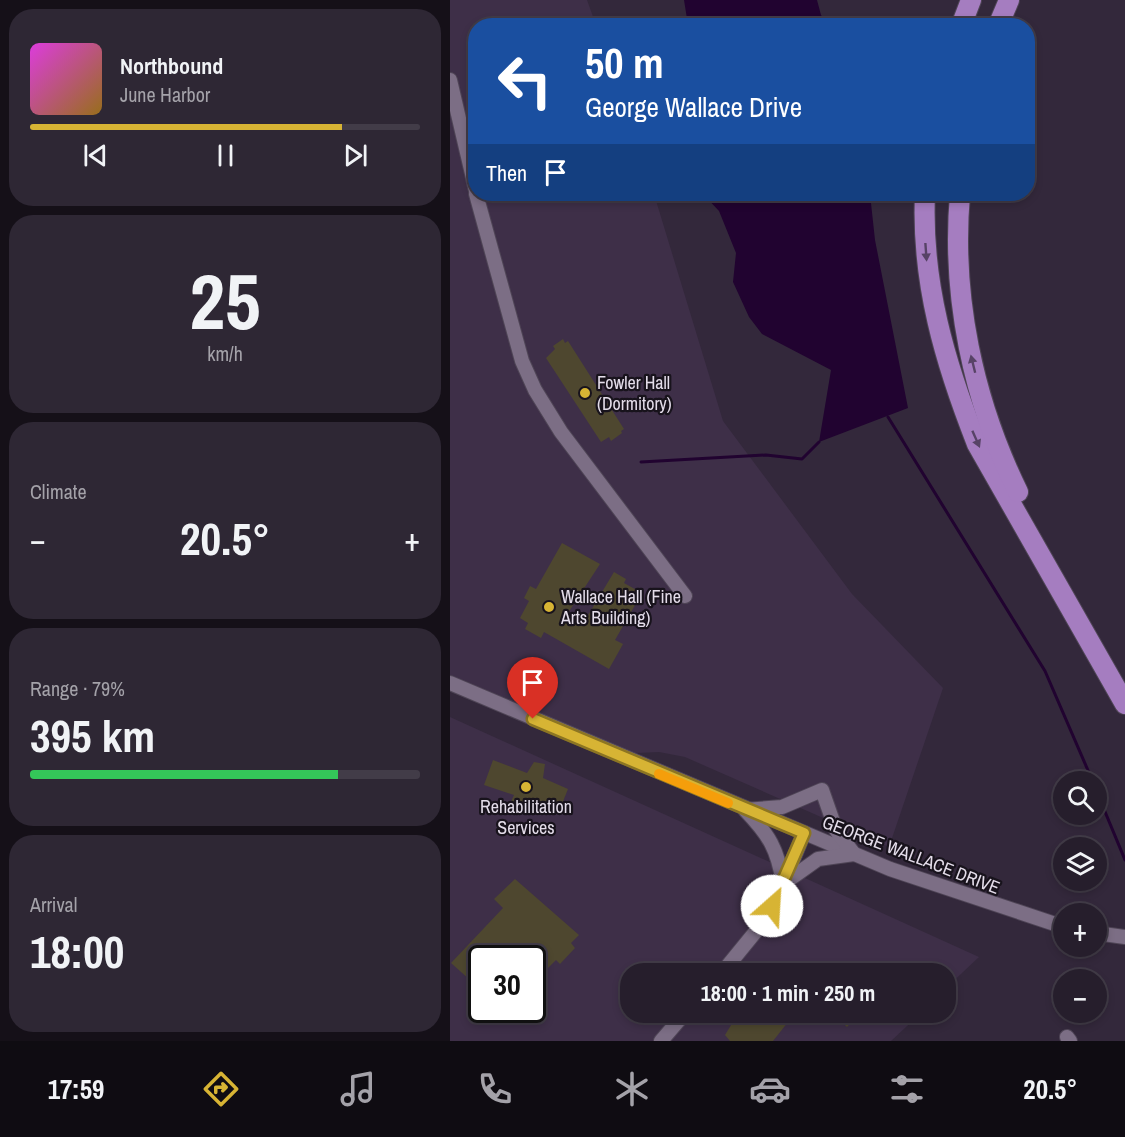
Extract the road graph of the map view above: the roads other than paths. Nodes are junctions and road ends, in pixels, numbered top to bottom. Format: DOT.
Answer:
graph roads {
  1 [pos="971,0"];
  2 [pos="1009,0"];
  3 [pos="964,18"];
  4 [pos="1001,18"];
  5 [pos="450,80"];
  6 [pos="468,158"];
  7 [pos="478,201"];
  8 [pos="925,201"];
  9 [pos="960,201"];
  10 [pos="685,596"];
  11 [pos="1125,679"];
  12 [pos="450,683"];
  13 [pos="1125,704"];
  14 [pos="745,810"];
  15 [pos="804,833"];
  16 [pos="854,854"];
  17 [pos="783,884"];
  18 [pos="1053,923"];
  19 [pos="1107,935"];
  20 [pos="1125,937"];
  21 [pos="730,963"];
  22 [pos="677,1023"];
  23 [pos="661,1041"];
  1 -- 3 [label="highway"];
  2 -- 4 [label="highway"];
  5 -- 6 [label="street"];
  7 -- 10 [label="street"];
  8 -- 13 [label="highway, one-way"];
  11 -- 9 [label="highway, one-way"];
  12 -- 14 [label="street, GEORGE WALLACE DRIVE"];
  14 -- 15 [label="street, GEORGE WALLACE DRIVE"];
  14 -- 16 [label="street"];
  14 -- 17 [label="street"];
  15 -- 16 [label="street, GEORGE WALLACE DRIVE"];
  15 -- 17 [label="street"];
  16 -- 17 [label="street"];
  16 -- 18 [label="street, GEORGE WALLACE DRIVE"];
  17 -- 21 [label="street"];
  19 -- 20 [label="street"];
  22 -- 23 [label="street"];
}
